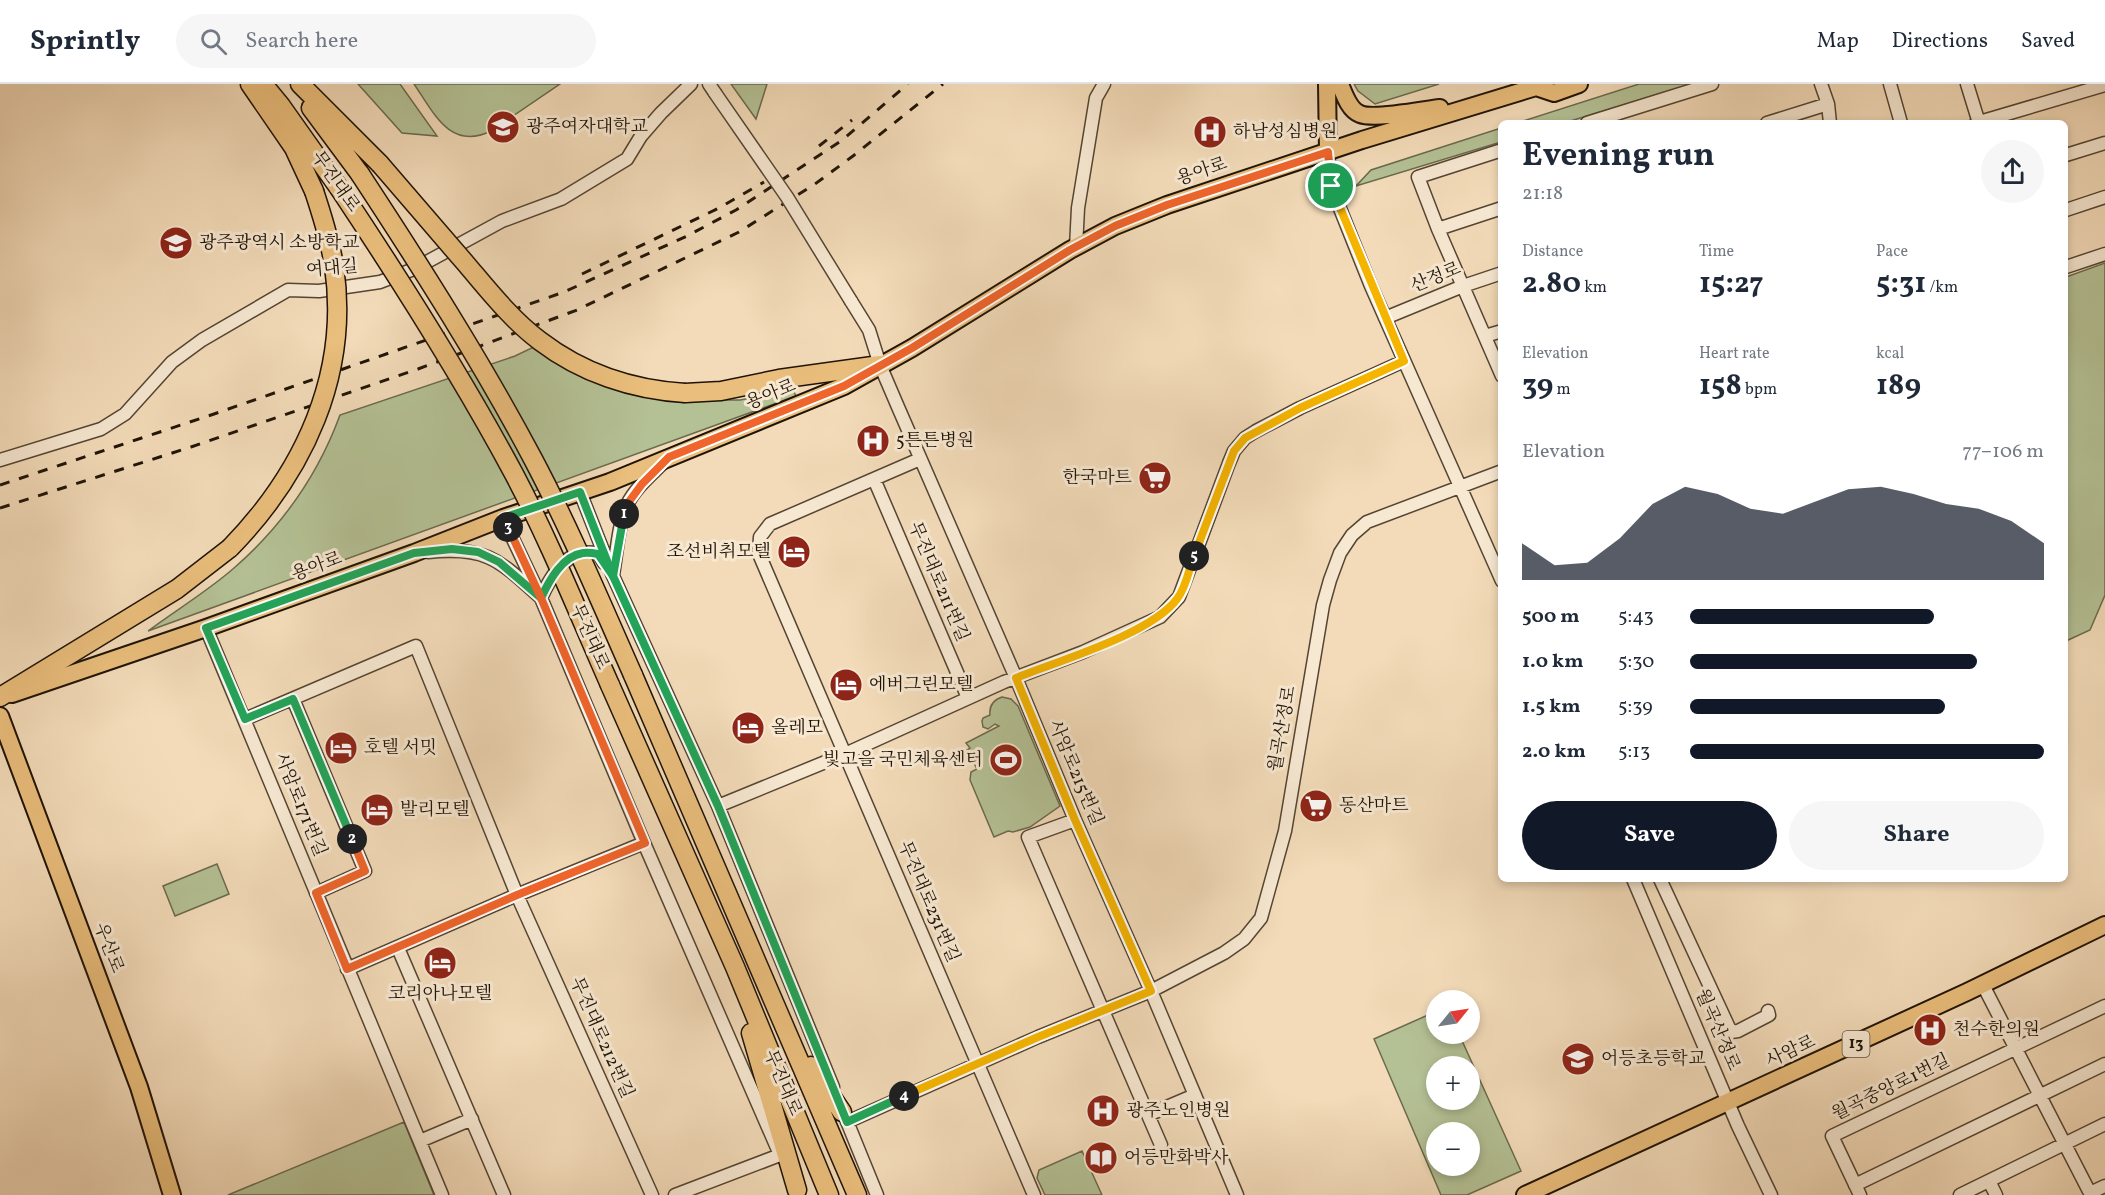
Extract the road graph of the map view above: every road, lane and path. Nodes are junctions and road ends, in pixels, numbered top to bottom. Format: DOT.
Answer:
graph roads {
  1 [pos="250,84"];
  2 [pos="263,84"];
  3 [pos="294,84"];
  4 [pos="300,84"];
  5 [pos="691,84"];
  6 [pos="1104,84"];
  7 [pos="1327,84"];
  8 [pos="1340,84"];
  9 [pos="1579,84"];
  10 [pos="1712,84"];
  11 [pos="1821,84"];
  12 [pos="1890,84"];
  13 [pos="1967,84"];
  14 [pos="1537,85"];
  15 [pos="2105,85"];
  16 [pos="712,88"];
  17 [pos="1479,103"];
  18 [pos="1827,104"];
  19 [pos="1621,118"];
  20 [pos="1776,120"];
  21 [pos="1830,120"];
  22 [pos="1900,120"];
  23 [pos="1977,120"];
  24 [pos="1988,120"];
  25 [pos="2105,143"];
  26 [pos="1498,151"];
  27 [pos="1328,152"];
  28 [pos="2068,154"];
  29 [pos="2105,197"];
  30 [pos="1498,209"];
  31 [pos="2068,209"];
  32 [pos="1438,229"];
  33 [pos="1076,247"];
  34 [pos="2105,254"];
  35 [pos="2068,266"];
  36 [pos="1498,274"];
  37 [pos="1463,286"];
  38 [pos="1385,318"];
  39 [pos="1498,332"];
  40 [pos="1485,336"];
  41 [pos="1404,361"];
  42 [pos="880,365"];
  43 [pos="1498,367"];
  44 [pos="669,457"];
  45 [pos="920,459"];
  46 [pos="0,460"];
  47 [pos="1498,473"];
  48 [pos="874,479"];
  49 [pos="1460,487"];
  50 [pos="580,492"];
  51 [pos="503,518"];
  52 [pos="414,553"];
  53 [pos="1498,572"];
  54 [pos="613,576"];
  55 [pos="541,598"];
  56 [pos="206,628"];
  57 [pos="1016,678"];
  58 [pos="0,698"];
  59 [pos="968,698"];
  60 [pos="293,699"];
  61 [pos="0,716"];
  62 [pos="245,719"];
  63 [pos="845,754"];
  64 [pos="718,806"];
  65 [pos="1075,820"];
  66 [pos="645,843"];
  67 [pos="1634,882"];
  68 [pos="1661,882"];
  69 [pos="316,893"];
  70 [pos="517,895"];
  71 [pos="2105,925"];
  72 [pos="398,948"];
  73 [pos="735,968"];
  74 [pos="347,969"];
  75 [pos="1983,985"];
  76 [pos="1151,991"];
  77 [pos="2105,1006"];
  78 [pos="1102,1011"];
  79 [pos="1768,1011"];
  80 [pos="790,1037"];
  81 [pos="2015,1048"];
  82 [pos="977,1064"];
  83 [pos="2105,1064"];
  84 [pos="1195,1095"];
  85 [pos="2040,1096"];
  86 [pos="1729,1103"];
  87 [pos="1148,1115"];
  88 [pos="845,1117"];
  89 [pos="472,1119"];
  90 [pos="2105,1124"];
  91 [pos="420,1141"];
  92 [pos="2065,1144"];
  93 [pos="1161,1145"];
  94 [pos="780,1155"];
  95 [pos="1989,1180"];
  96 [pos="2105,1186"];
  97 [pos="1857,1190"];
  98 [pos="798,1192"];
  99 [pos="2091,1194"];
  100 [pos="172,1195"];
  101 [pos="442,1195"];
  102 [pos="504,1195"];
  103 [pos="652,1195"];
  104 [pos="675,1195"];
  105 [pos="829,1195"];
  106 [pos="857,1195"];
  107 [pos="877,1195"];
  108 [pos="1034,1195"];
  109 [pos="1238,1195"];
  110 [pos="1525,1195"];
  111 [pos="1771,1195"];
  112 [pos="1960,1195"];
  113 [pos="1996,1195"];
  1 -- 58 [label="highway, bridge"];
  2 -- 73 [label="highway, 무진대로, bridge"];
  3 -- 80 [label="highway, 무진대로, bridge"];
  4 -- 42 [label="highway, bridge"];
  5 -- 46 [label="street, 여대길"];
  6 -- 33 [label="street"];
  7 -- 27 [label="main road"];
  8 -- 17 [label="main road"];
  9 -- 14 [label="main road, 용아로"];
  10 -- 19 [label="street"];
  11 -- 18 [label="street"];
  12 -- 22 [label="street"];
  13 -- 23 [label="street"];
  14 -- 17 [label="main road, 용아로"];
  15 -- 24 [label="street"];
  16 -- 42 [label="street, 사암로215번길, bridge"];
  17 -- 27 [label="main road, 용아로"];
  18 -- 20 [label="street"];
  18 -- 21 [label="street"];
  25 -- 28 [label="street"];
  26 -- 32 [label="street"];
  27 -- 33 [label="main road, 용아로"];
  27 -- 38 [label="street"];
  29 -- 31 [label="street"];
  30 -- 32 [label="street"];
  32 -- 37 [label="street"];
  33 -- 42 [label="main road, 용아로"];
  34 -- 35 [label="street"];
  36 -- 37 [label="street, 산정로"];
  37 -- 38 [label="street, 산정로"];
  37 -- 40 [label="street"];
  38 -- 41 [label="street"];
  39 -- 40 [label="street"];
  40 -- 43 [label="street"];
  41 -- 49 [label="street"];
  41 -- 57 [label="street"];
  42 -- 44 [label="main road, 용아로"];
  42 -- 45 [label="street, 사암로215번길"];
  44 -- 50 [label="main road, 용아로"];
  44 -- 54 [label="street"];
  45 -- 48 [label="street"];
  45 -- 57 [label="street, 사암로215번길"];
  47 -- 49 [label="street, 월곡산정로"];
  48 -- 59 [label="street, 무진대로211번길"];
  48 -- 63 [label="street"];
  49 -- 53 [label="street"];
  49 -- 76 [label="street, 월곡산정로"];
  50 -- 51 [label="main road, 용아로"];
  50 -- 54 [label="street"];
  51 -- 52 [label="main road, 용아로"];
  51 -- 55 [label="street, 무진대로"];
  52 -- 55 [label="street"];
  52 -- 56 [label="main road, 용아로"];
  54 -- 55 [label="street"];
  54 -- 64 [label="street"];
  55 -- 66 [label="street, 무진대로"];
  56 -- 58 [label="main road, 용아로"];
  56 -- 62 [label="street, 사암로171번길"];
  57 -- 59 [label="street"];
  57 -- 65 [label="street, 사암로215번길"];
  59 -- 63 [label="street"];
  60 -- 62 [label="street"];
  60 -- 69 [label="street"];
  60 -- 70 [label="street, 무진대로212번길"];
  61 -- 100 [label="main road, 우산로"];
  62 -- 69 [label="street, 사암로171번길"];
  63 -- 64 [label="street"];
  63 -- 82 [label="street, 무진대로231번길"];
  64 -- 88 [label="street"];
  65 -- 76 [label="street, 사암로215번길"];
  65 -- 78 [label="street"];
  66 -- 70 [label="street"];
  66 -- 94 [label="street, 무진대로"];
  67 -- 86 [label="street, 월곡산정로"];
  68 -- 79 [label="street"];
  69 -- 74 [label="street, 사암로171번길"];
  70 -- 72 [label="street"];
  70 -- 103 [label="street, 무진대로212번길"];
  71 -- 75 [label="main road, 사암로 / 13"];
  72 -- 74 [label="street"];
  72 -- 89 [label="street"];
  73 -- 98 [label="highway"];
  73 -- 105 [label="highway, 무진대로"];
  74 -- 91 [label="street, 사암로171번길"];
  75 -- 81 [label="street"];
  75 -- 86 [label="main road, 사암로 / 13"];
  76 -- 78 [label="street"];
  76 -- 84 [label="street, 사암로215번길"];
  77 -- 81 [label="street"];
  78 -- 82 [label="street"];
  78 -- 87 [label="street"];
  80 -- 88 [label="highway"];
  80 -- 106 [label="highway, 무진대로"];
  81 -- 85 [label="street"];
  81 -- 97 [label="street, 월곡중앙로1번길"];
  82 -- 88 [label="street"];
  82 -- 108 [label="street, 무진대로231번길"];
  83 -- 85 [label="street, 월곡중앙로1번길"];
  84 -- 87 [label="street"];
  84 -- 109 [label="street, 사암로215번길"];
  85 -- 92 [label="street"];
  85 -- 97 [label="street, 월곡중앙로1번길"];
  86 -- 110 [label="main road, 사암로 / 13"];
  86 -- 111 [label="street, 월곡산정로"];
  87 -- 93 [label="street"];
  88 -- 107 [label="street"];
  89 -- 91 [label="street"];
  89 -- 102 [label="street"];
  90 -- 92 [label="street"];
  91 -- 101 [label="street, 사암로171번길"];
  92 -- 95 [label="street"];
  92 -- 99 [label="street"];
  94 -- 98 [label="street, 무진대로"];
  94 -- 104 [label="street"];
  95 -- 112 [label="street"];
  95 -- 113 [label="street"];
  96 -- 99 [label="street"];
}
